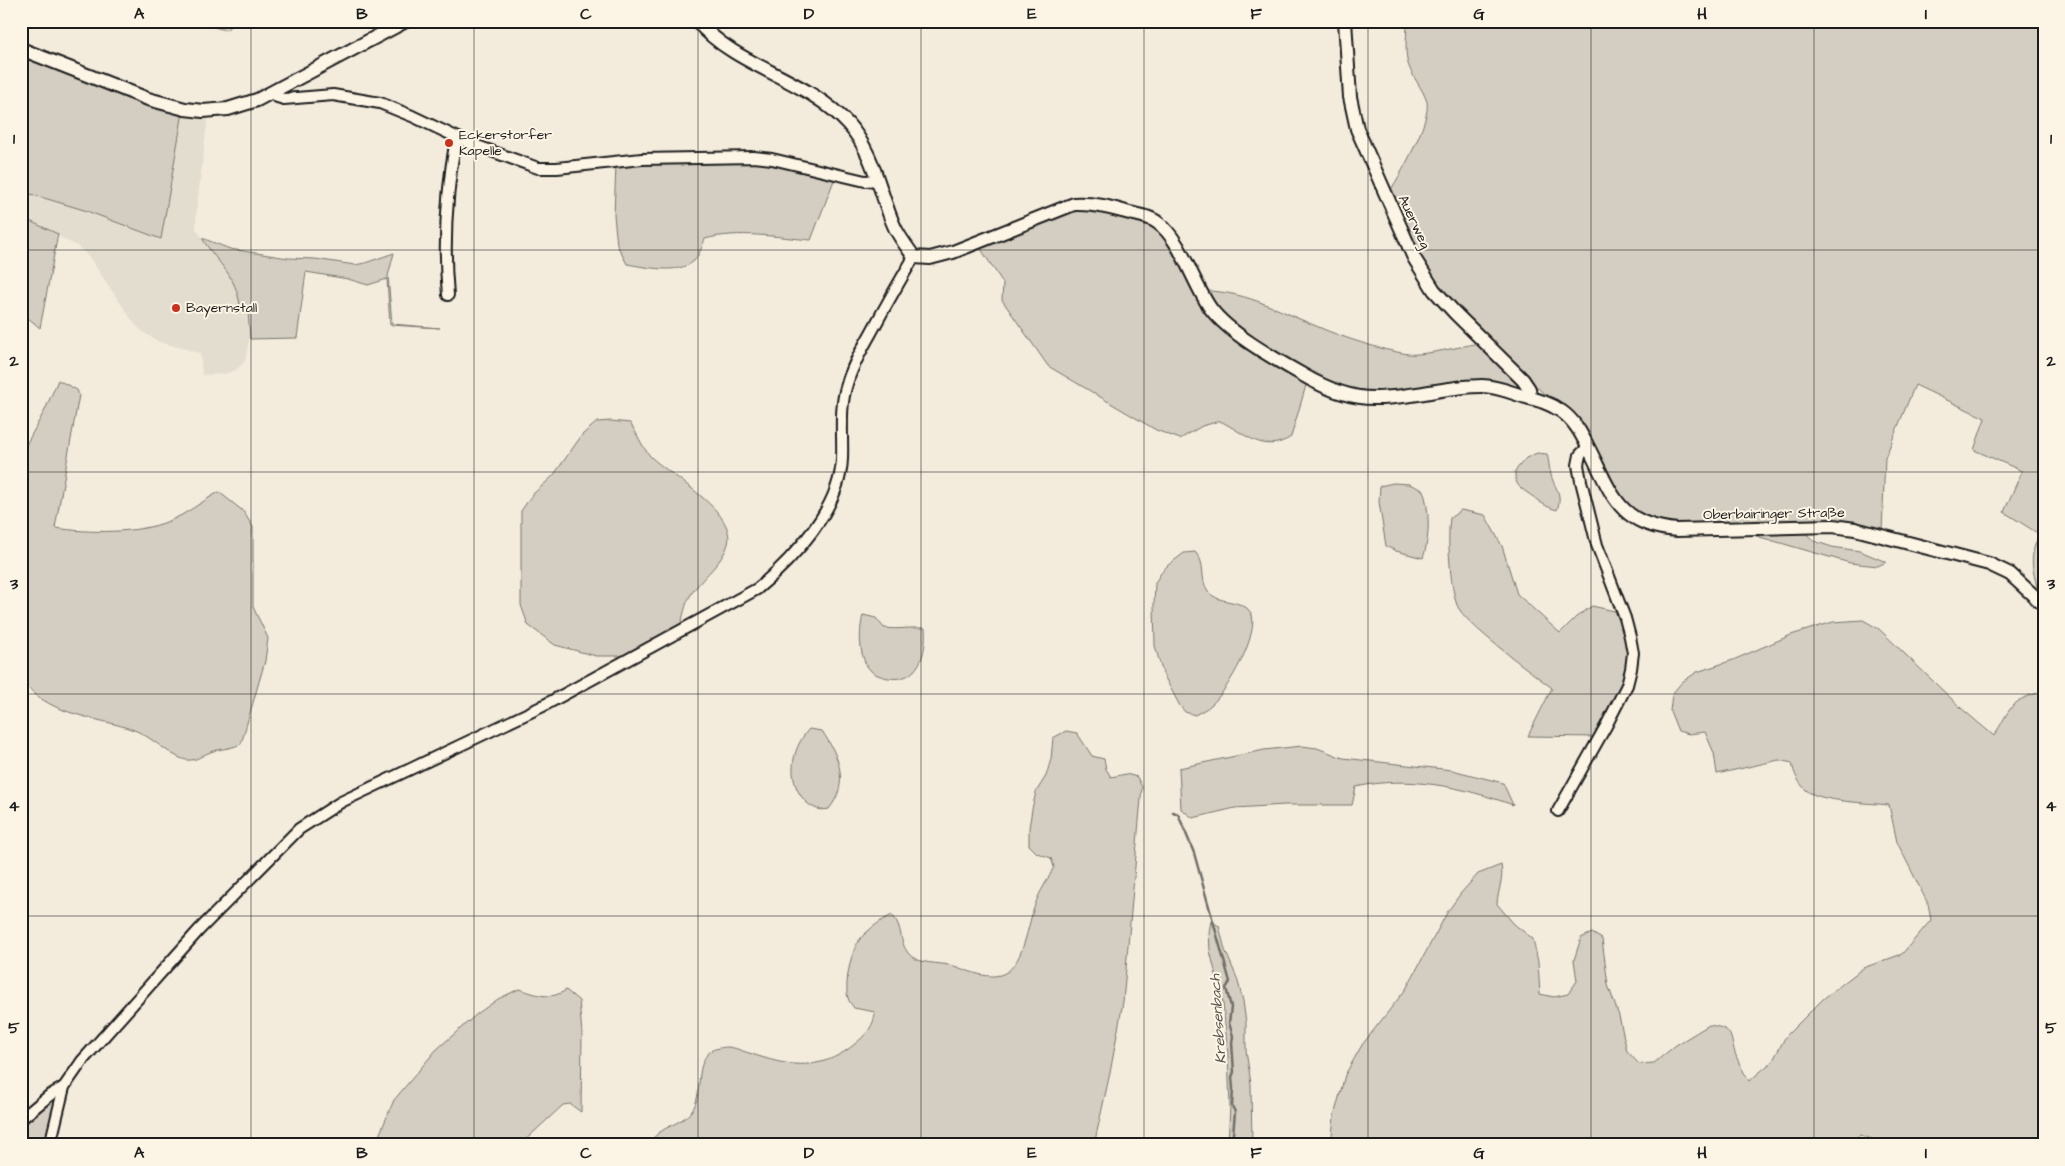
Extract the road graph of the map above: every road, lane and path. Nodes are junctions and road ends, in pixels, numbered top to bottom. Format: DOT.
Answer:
graph roads {
  1 [pos="406,21"];
  2 [pos="698,21"];
  3 [pos="1345,21"];
  4 [pos="21,49"];
  5 [pos="273,92"];
  6 [pos="456,138"];
  7 [pos="878,180"];
  8 [pos="914,257"];
  9 [pos="448,295"];
  10 [pos="1530,398"];
  11 [pos="1588,447"];
  12 [pos="2044,605"];
  13 [pos="1558,811"];
  14 [pos="64,1087"];
  15 [pos="21,1119"];
  16 [pos="50,1145"];
  1 -- 5 [label="street"];
  2 -- 7 [label="street"];
  3 -- 10 [label="street, Auerweg"];
  4 -- 5 [label="street"];
  5 -- 6 [label="street"];
  6 -- 7 [label="street"];
  6 -- 9 [label="street"];
  7 -- 8 [label="street"];
  8 -- 10 [label="street, Oberbairinger Straße"];
  8 -- 14 [label="street"];
  10 -- 11 [label="street, Oberbairinger Straße"];
  11 -- 12 [label="street, Oberbairinger Straße"];
  11 -- 13 [label="street"];
  14 -- 15 [label="street"];
  14 -- 16 [label="street"];
}
